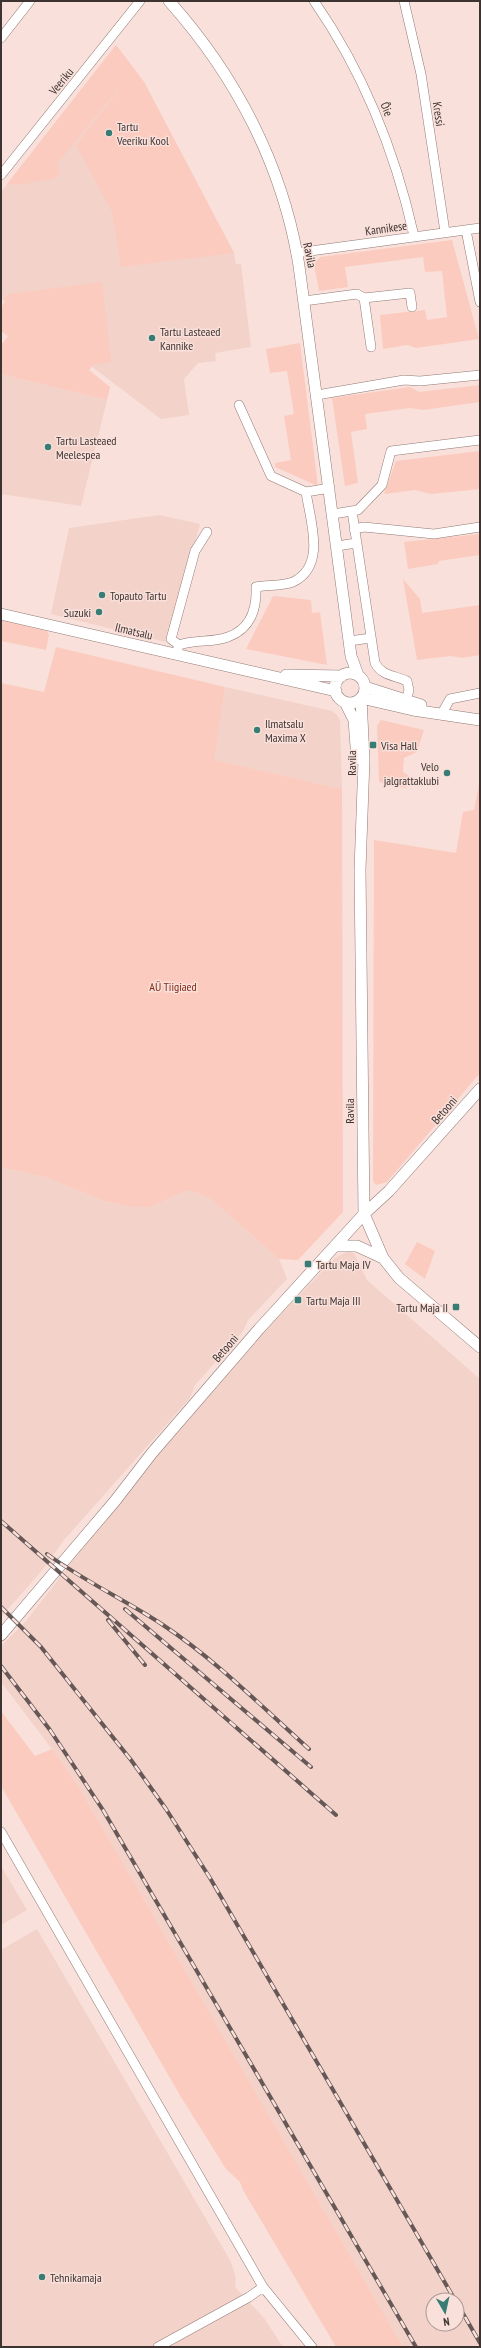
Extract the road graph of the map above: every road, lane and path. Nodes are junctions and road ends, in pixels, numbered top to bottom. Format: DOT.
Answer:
graph roads {
  1 [pos="30,1"];
  2 [pos="140,1"];
  3 [pos="169,1"];
  4 [pos="314,1"];
  5 [pos="404,1"];
  6 [pos="1,38"];
  7 [pos="1,175"];
  8 [pos="480,228"];
  9 [pos="466,230"];
  10 [pos="445,232"];
  11 [pos="414,236"];
  12 [pos="296,253"];
  13 [pos="364,298"];
  14 [pos="304,301"];
  15 [pos="480,302"];
  16 [pos="412,307"];
  17 [pos="371,347"];
  18 [pos="480,375"];
  19 [pos="317,395"];
  20 [pos="238,405"];
  21 [pos="480,440"];
  22 [pos="330,488"];
  23 [pos="306,492"];
  24 [pos="352,511"];
  25 [pos="333,514"];
  26 [pos="480,527"];
  27 [pos="354,529"];
  28 [pos="207,532"];
  29 [pos="356,543"];
  30 [pos="337,546"];
  31 [pos="1,614"];
  32 [pos="371,638"];
  33 [pos="349,641"];
  34 [pos="177,650"];
  35 [pos="351,656"];
  36 [pos="262,674"];
  37 [pos="344,675"];
  38 [pos="358,675"];
  39 [pos="365,687"];
  40 [pos="336,691"];
  41 [pos="480,693"];
  42 [pos="361,698"];
  43 [pos="406,701"];
  44 [pos="345,702"];
  45 [pos="442,713"];
  46 [pos="480,720"];
  47 [pos="360,829"];
  48 [pos="480,1089"];
  49 [pos="364,1214"];
  50 [pos="335,1246"];
  51 [pos="383,1258"];
  52 [pos="480,1347"];
  53 [pos="1,1635"];
  54 [pos="1,1832"];
  55 [pos="263,2287"];
  56 [pos="158,2347"];
  57 [pos="312,2347"];
  1 -- 6 [label="street"];
  2 -- 7 [label="street, Veeriku"];
  3 -- 12 [label="street, Ravila"];
  4 -- 11 [label="street, Õie"];
  5 -- 10 [label="street, Kressi"];
  8 -- 9 [label="street, Kannikese"];
  9 -- 10 [label="street, Kannikese"];
  9 -- 15 [label="street"];
  10 -- 11 [label="street, Kannikese"];
  11 -- 12 [label="street, Kannikese"];
  12 -- 14 [label="street, Ravila"];
  13 -- 14 [label="street"];
  13 -- 16 [label="street"];
  13 -- 17 [label="street"];
  14 -- 19 [label="street, Ravila"];
  18 -- 19 [label="street"];
  19 -- 22 [label="street, Ravila"];
  20 -- 23 [label="street"];
  21 -- 24 [label="street"];
  22 -- 23 [label="street"];
  22 -- 25 [label="street, Ravila"];
  23 -- 34 [label="street"];
  24 -- 25 [label="street"];
  24 -- 27 [label="street"];
  25 -- 30 [label="street, Ravila"];
  26 -- 27 [label="street"];
  27 -- 29 [label="street"];
  28 -- 34 [label="street"];
  29 -- 30 [label="street"];
  29 -- 32 [label="street"];
  30 -- 33 [label="street, Ravila"];
  31 -- 34 [label="street, Ilmatsalu"];
  32 -- 33 [label="street"];
  32 -- 43 [label="street"];
  33 -- 35 [label="street, Ravila"];
  34 -- 36 [label="street, Ilmatsalu"];
  35 -- 37 [label="street, Ravila"];
  35 -- 38 [label="street, Ravila"];
  36 -- 37 [label="street, Ilmatsalu"];
  36 -- 40 [label="street, Ilmatsalu"];
  37 -- 38 [label="street"];
  37 -- 40 [label="street"];
  38 -- 39 [label="street"];
  39 -- 42 [label="street"];
  39 -- 43 [label="street"];
  40 -- 44 [label="street"];
  41 -- 45 [label="street"];
  42 -- 44 [label="street"];
  42 -- 45 [label="street"];
  42 -- 47 [label="street, Ravila"];
  43 -- 45 [label="street"];
  44 -- 47 [label="street, Ravila"];
  45 -- 46 [label="street"];
  47 -- 49 [label="street, Ravila"];
  48 -- 49 [label="street, Betooni"];
  49 -- 50 [label="street, Betooni"];
  49 -- 51 [label="street, Ravila"];
  50 -- 51 [label="street"];
  50 -- 53 [label="street, Betooni"];
  51 -- 52 [label="street, Ravila"];
  54 -- 55 [label="street"];
  55 -- 56 [label="street"];
  55 -- 57 [label="street"];
}
